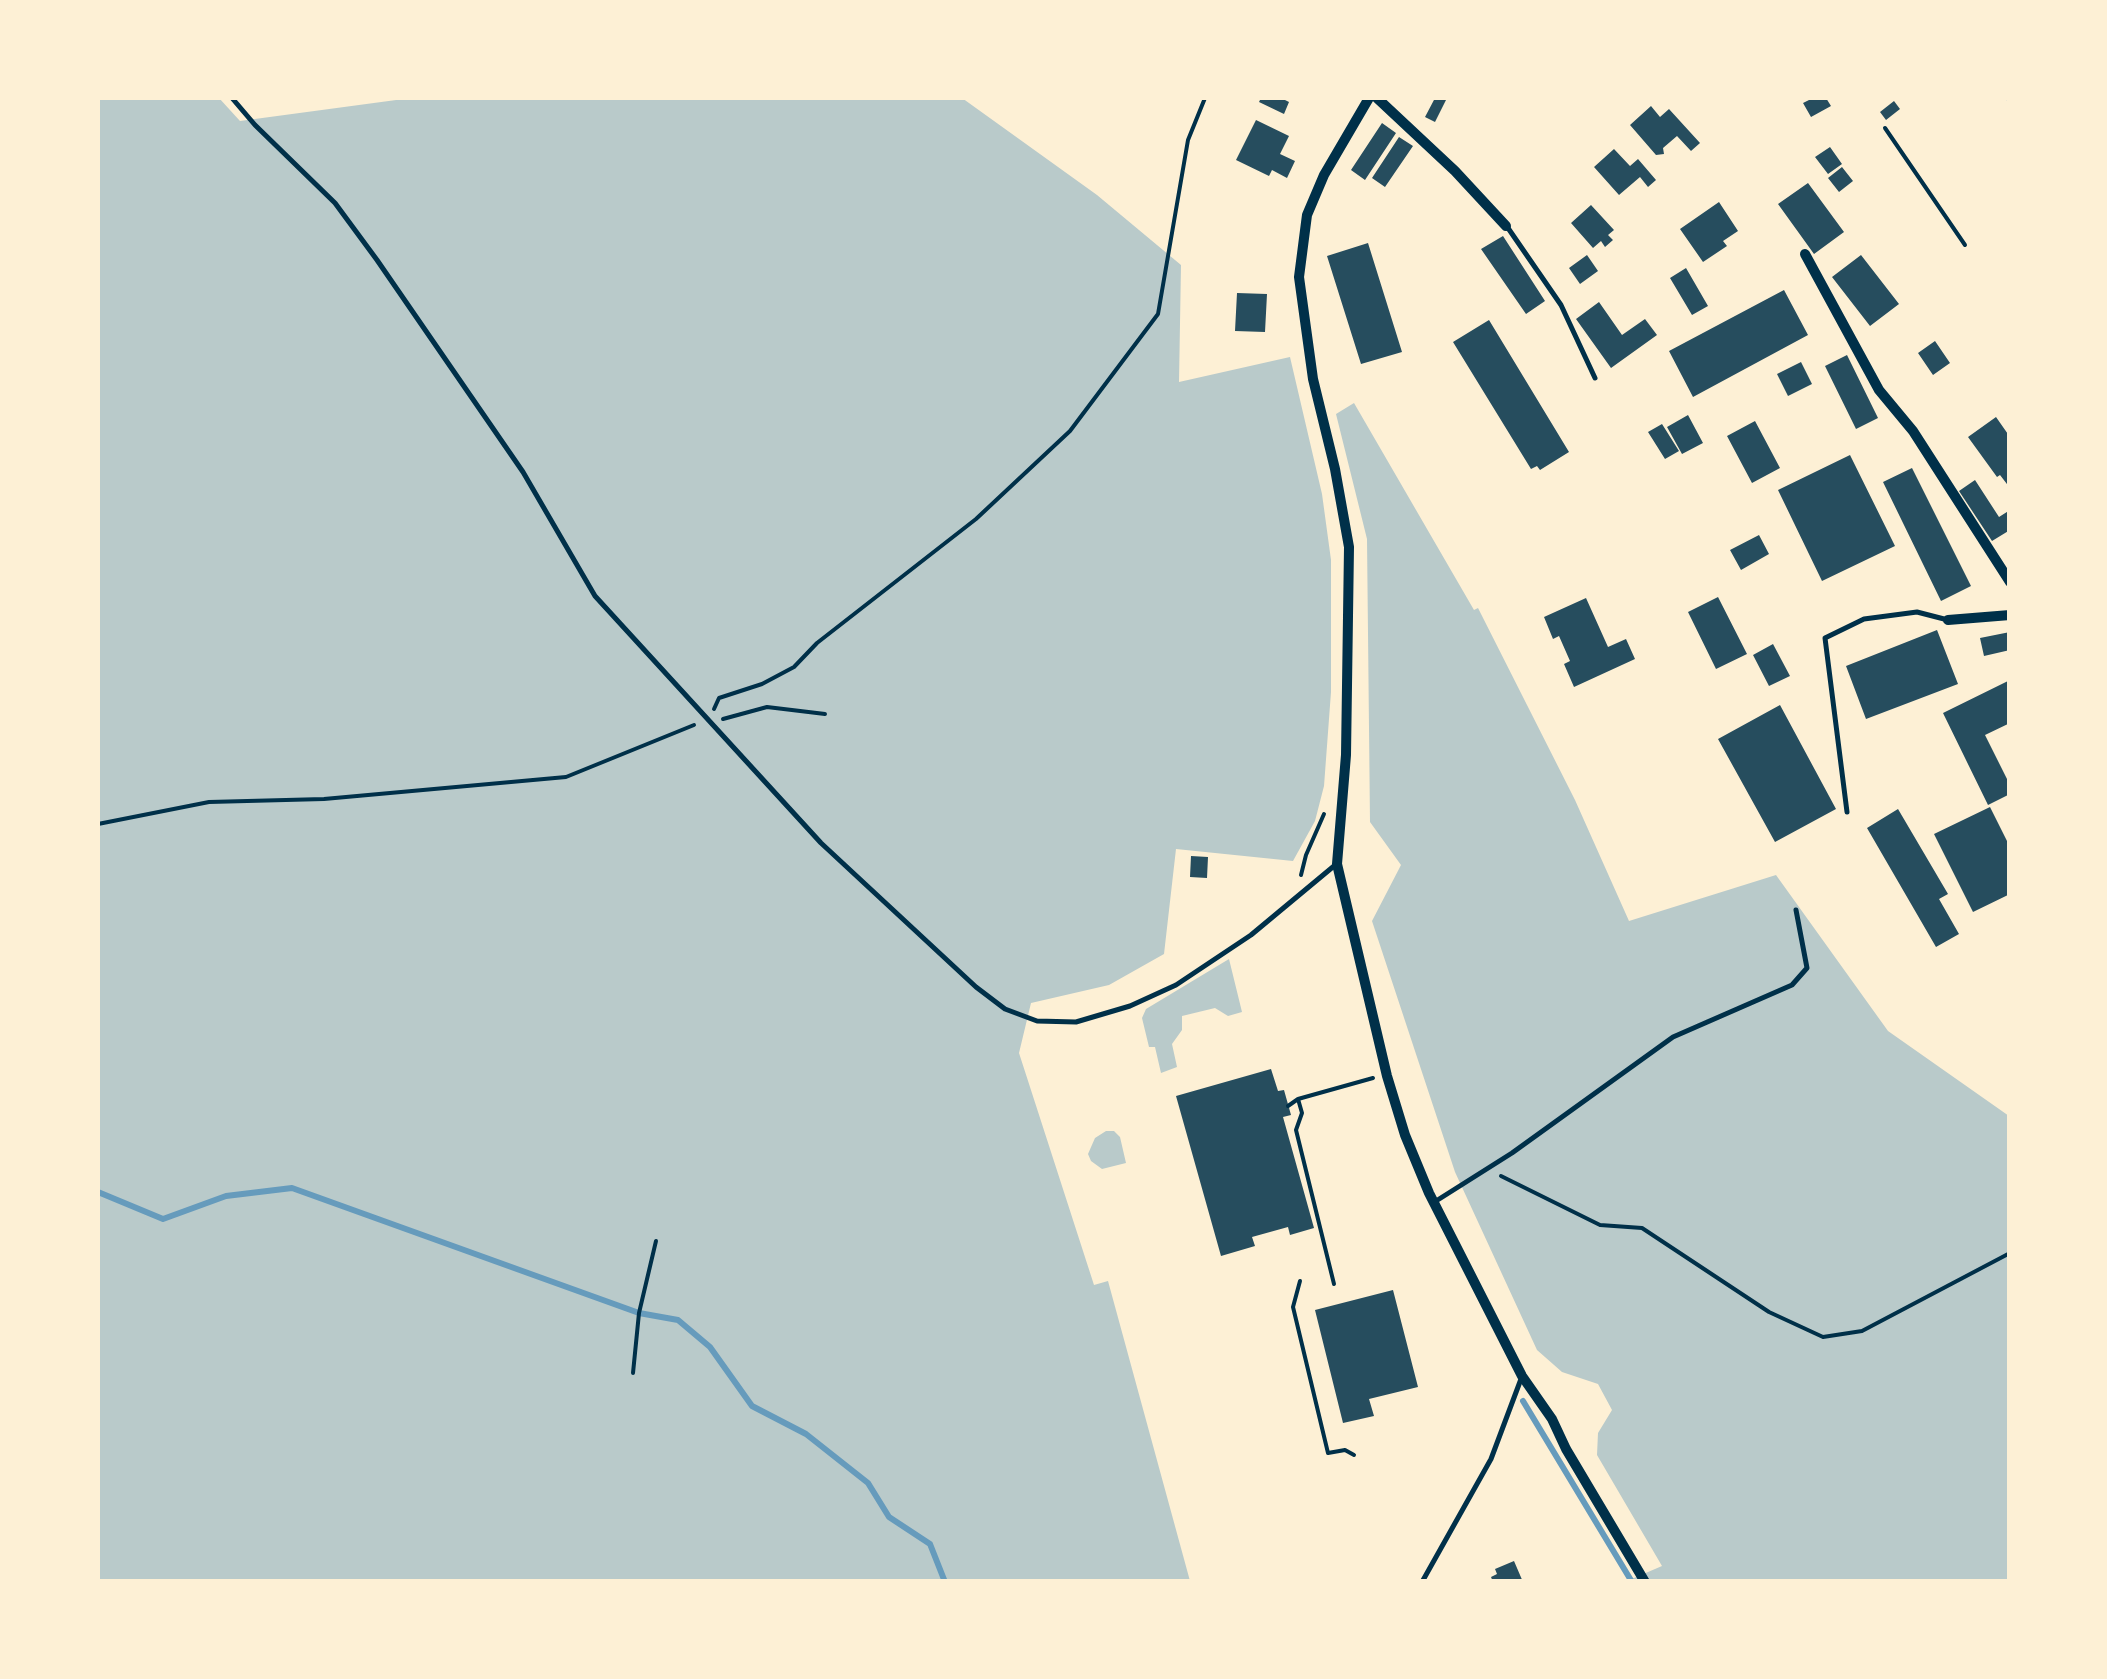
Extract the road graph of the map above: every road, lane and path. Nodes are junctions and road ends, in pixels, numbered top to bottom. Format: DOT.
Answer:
graph roads {
  1 [pos="232,98"];
  2 [pos="1205,98"];
  3 [pos="1369,98"];
  4 [pos="1377,98"];
  5 [pos="1884,128"];
  6 [pos="1506,226"];
  7 [pos="1966,245"];
  8 [pos="1805,254"];
  9 [pos="1595,378"];
  10 [pos="2010,582"];
  11 [pos="2010,615"];
  12 [pos="1948,620"];
  13 [pos="825,714"];
  14 [pos="708,722"];
  15 [pos="1846,812"];
  16 [pos="98,824"];
  17 [pos="1336,864"];
  18 [pos="1796,910"];
  19 [pos="1367,1080"];
  20 [pos="1298,1098"];
  21 [pos="1288,1106"];
  22 [pos="1486,1169"];
  23 [pos="1433,1202"];
  24 [pos="656,1241"];
  25 [pos="2010,1253"];
  26 [pos="1300,1281"];
  27 [pos="1334,1284"];
  28 [pos="633,1373"];
  29 [pos="1522,1376"];
  30 [pos="1354,1455"];
  31 [pos="1422,1582"];
  32 [pos="1645,1582"];
  1 -- 14 [label="lane"];
  2 -- 14 [label="path"];
  3 -- 17 [label="street"];
  4 -- 6 [label="street"];
  5 -- 7 [label="path"];
  6 -- 9 [label="lane"];
  8 -- 10 [label="street"];
  11 -- 12 [label="street"];
  12 -- 15 [label="lane"];
  13 -- 14 [label="path"];
  14 -- 16 [label="path"];
  14 -- 17 [label="lane"];
  17 -- 23 [label="street"];
  18 -- 22 [label="lane"];
  19 -- 20 [label="path"];
  20 -- 21 [label="path"];
  20 -- 27 [label="path"];
  22 -- 23 [label="lane"];
  22 -- 25 [label="path"];
  23 -- 29 [label="street"];
  24 -- 28 [label="path"];
  26 -- 30 [label="path"];
  29 -- 31 [label="lane"];
  29 -- 32 [label="street"];
}
